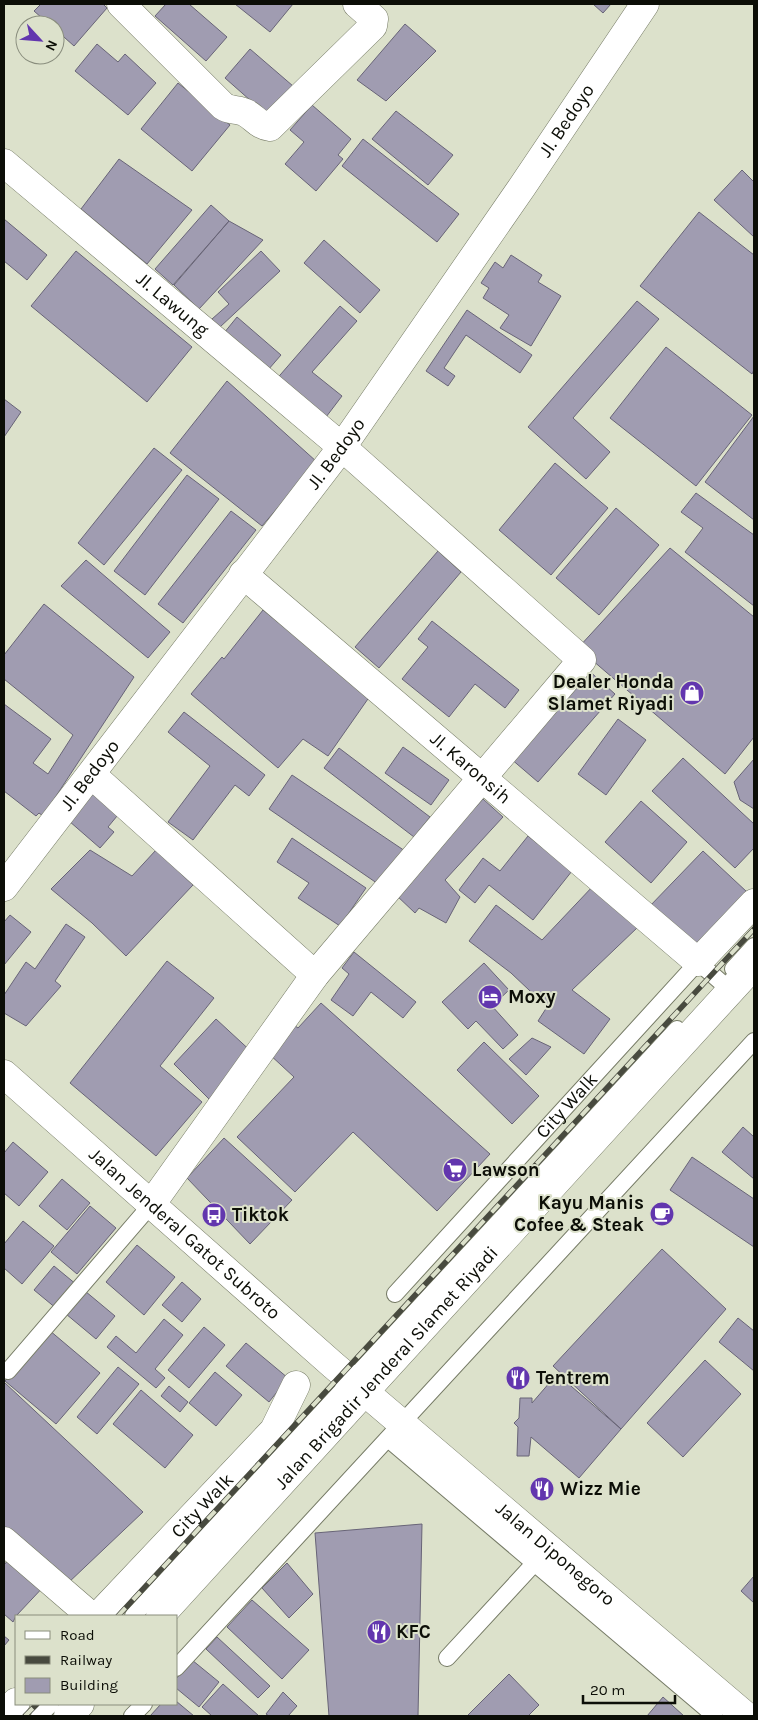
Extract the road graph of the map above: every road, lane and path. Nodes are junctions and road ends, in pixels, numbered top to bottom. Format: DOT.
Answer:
graph roads {
  1 [pos="121,4"];
  2 [pos="357,4"];
  3 [pos="646,4"];
  4 [pos="4,163"];
  5 [pos="342,446"];
  6 [pos="244,574"];
  7 [pos="92,775"];
  8 [pos="482,778"];
  9 [pos="4,887"];
  10 [pos="754,903"];
  11 [pos="754,946"];
  12 [pos="698,962"];
  13 [pos="754,965"];
  14 [pos="315,976"];
  15 [pos="726,986"];
  16 [pos="754,1040"];
  17 [pos="4,1074"];
  18 [pos="150,1206"];
  19 [pos="396,1294"];
  20 [pos="8,1371"];
  21 [pos="296,1385"];
  22 [pos="359,1386"];
  23 [pos="396,1431"];
  24 [pos="4,1541"];
  25 [pos="542,1555"];
  26 [pos="90,1615"];
  27 [pos="99,1615"];
  28 [pos="134,1615"];
  29 [pos="161,1615"];
  30 [pos="448,1658"];
  31 [pos="178,1666"];
  32 [pos="15,1703"];
  33 [pos="50,1705"];
  34 [pos="79,1705"];
  35 [pos="732,1714"];
  36 [pos="4,1715"];
  37 [pos="39,1716"];
  38 [pos="68,1716"];
  1 -- 2 [label="street"];
  3 -- 5 [label="street, Jl. Bedoyo"];
  4 -- 5 [label="street, Jl. Lawung"];
  5 -- 6 [label="street, Jl. Bedoyo"];
  5 -- 8 [label="street, Jl. Lawung"];
  6 -- 7 [label="street, Jl. Bedoyo"];
  6 -- 8 [label="street, Jl. Karonsih"];
  7 -- 9 [label="street, Jl. Bedoyo"];
  7 -- 14 [label="street"];
  8 -- 12 [label="street, Jl. Karonsih"];
  8 -- 14 [label="street"];
  10 -- 12 [label="street"];
  11 -- 15 [label="lane"];
  12 -- 15 [label="lane"];
  12 -- 19 [label="lane, City Walk"];
  13 -- 15 [label="street, Jalan Brigadir Jenderal Slamet Riyadi"];
  14 -- 18 [label="street"];
  15 -- 22 [label="street, Jalan Brigadir Jenderal Slamet Riyadi"];
  16 -- 23 [label="lane"];
  17 -- 18 [label="street, Jalan Jenderal Gatot Subroto"];
  18 -- 20 [label="lane"];
  18 -- 22 [label="street, Jalan Jenderal Gatot Subroto"];
  21 -- 27 [label="street, City Walk"];
  22 -- 23 [label="street, Jalan Diponegoro"];
  22 -- 28 [label="lane"];
  22 -- 29 [label="street, Jalan Brigadir Jenderal Slamet Riyadi"];
  23 -- 25 [label="street, Jalan Diponegoro"];
  23 -- 31 [label="lane"];
  24 -- 26 [label="street"];
  25 -- 30 [label="lane"];
  25 -- 35 [label="street, Jalan Diponegoro"];
  32 -- 36 [label="street"];
  33 -- 37 [label="lane"];
  34 -- 38 [label="street"];
}
